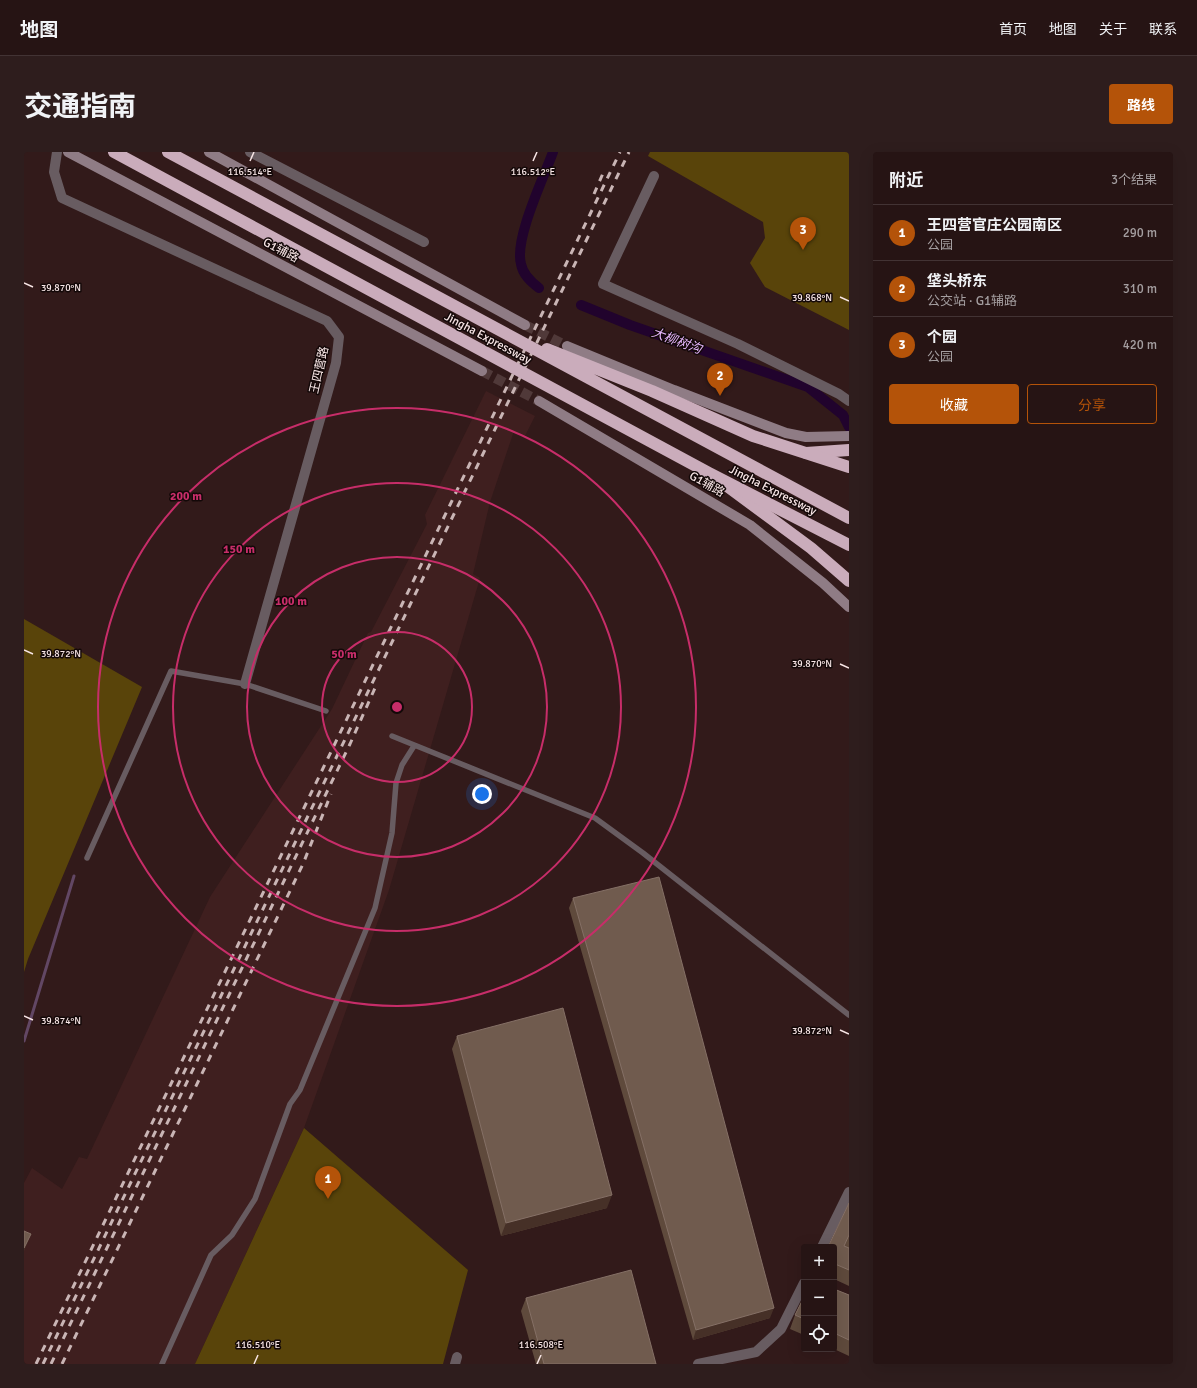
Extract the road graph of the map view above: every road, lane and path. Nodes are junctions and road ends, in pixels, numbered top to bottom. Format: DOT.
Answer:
graph roads {
  1 [pos="57,152"];
  2 [pos="68,152"];
  3 [pos="114,152"];
  4 [pos="168,152"];
  5 [pos="209,152"];
  6 [pos="250,152"];
  7 [pos="654,176"];
  8 [pos="424,242"];
  9 [pos="525,325"];
  10 [pos="500,331"];
  11 [pos="567,346"];
  12 [pos="482,371"];
  13 [pos="539,401"];
  14 [pos="849,402"];
  15 [pos="849,436"];
  16 [pos="849,450"];
  17 [pos="804,453"];
  18 [pos="849,467"];
  19 [pos="710,473"];
  20 [pos="849,518"];
  21 [pos="849,545"];
  22 [pos="849,581"];
  23 [pos="849,607"];
  24 [pos="245,684"];
  25 [pos="326,712"];
  26 [pos="392,736"];
  27 [pos="414,746"];
  28 [pos="87,858"];
  29 [pos="849,1015"];
  30 [pos="849,1192"];
  31 [pos="823,1244"];
  32 [pos="801,1289"];
  33 [pos="162,1364"];
  34 [pos="698,1364"];
  1 -- 24 [label="street, 王四营路"];
  2 -- 12 [label="main road, G1辅路"];
  3 -- 19 [label="highway, Jingha Expressway, bridge"];
  4 -- 10 [label="highway, Jingha Expressway, bridge"];
  5 -- 9 [label="main road"];
  6 -- 8 [label="street"];
  7 -- 14 [label="street"];
  10 -- 17 [label="highway, bridge"];
  10 -- 20 [label="highway, Jingha Expressway, bridge"];
  11 -- 15 [label="main road"];
  13 -- 23 [label="main road, G1辅路"];
  16 -- 17 [label="highway"];
  17 -- 18 [label="highway, bridge"];
  19 -- 21 [label="highway, Jingha Expressway, bridge"];
  19 -- 22 [label="highway, bridge"];
  24 -- 25 [label="lane"];
  24 -- 28 [label="lane"];
  26 -- 27 [label="lane"];
  27 -- 29 [label="lane"];
  27 -- 33 [label="lane"];
  30 -- 31 [label="street"];
  32 -- 34 [label="street"];
}
